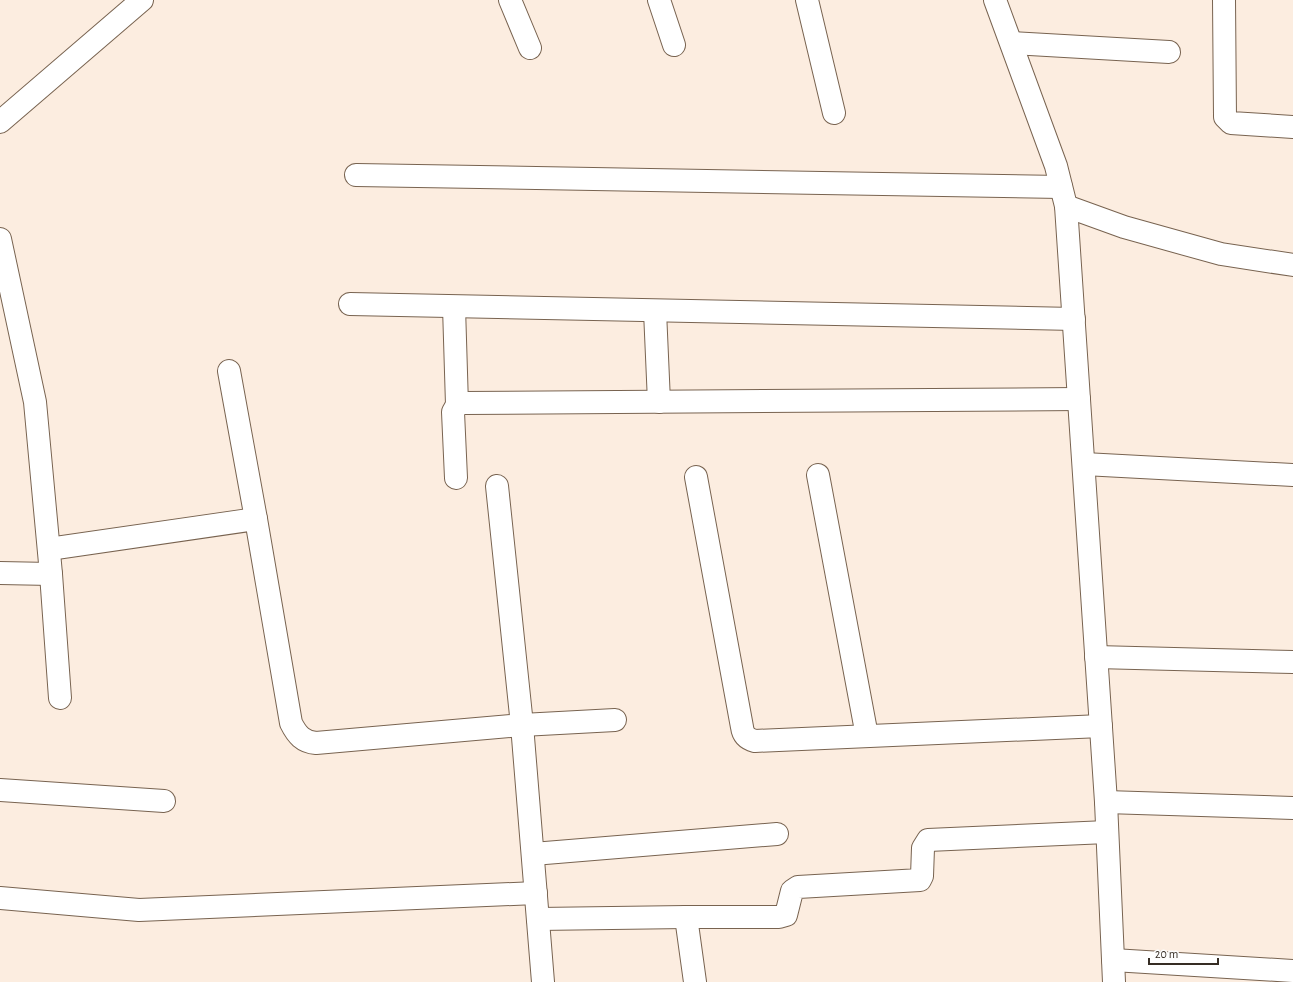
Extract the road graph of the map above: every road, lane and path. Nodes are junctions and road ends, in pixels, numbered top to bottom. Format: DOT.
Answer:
graph roads {
  1 [pos="142,0"];
  2 [pos="510,0"];
  3 [pos="659,0"];
  4 [pos="807,0"];
  5 [pos="995,0"];
  6 [pos="1224,0"];
  7 [pos="1012,43"];
  8 [pos="674,45"];
  9 [pos="530,48"];
  10 [pos="1169,52"];
  11 [pos="834,113"];
  12 [pos="0,122"];
  13 [pos="1293,127"];
  14 [pos="356,175"];
  15 [pos="1064,197"];
  16 [pos="0,238"];
  17 [pos="1293,265"];
  18 [pos="350,304"];
  19 [pos="454,307"];
  20 [pos="655,311"];
  21 [pos="1074,319"];
  22 [pos="229,371"];
  23 [pos="1080,400"];
  24 [pos="659,402"];
  25 [pos="457,405"];
  26 [pos="1084,464"];
  27 [pos="818,475"];
  28 [pos="1293,475"];
  29 [pos="696,477"];
  30 [pos="456,478"];
  31 [pos="497,486"];
  32 [pos="256,519"];
  33 [pos="49,550"];
  34 [pos="0,573"];
  35 [pos="51,574"];
  36 [pos="1096,657"];
  37 [pos="1293,662"];
  38 [pos="60,698"];
  39 [pos="615,720"];
  40 [pos="522,725"];
  41 [pos="1100,726"];
  42 [pos="867,736"];
  43 [pos="0,790"];
  44 [pos="164,802"];
  45 [pos="1106,802"];
  46 [pos="1293,808"];
  47 [pos="1107,832"];
  48 [pos="776,834"];
  49 [pos="533,854"];
  50 [pos="536,893"];
  51 [pos="0,898"];
  52 [pos="686,916"];
  53 [pos="538,919"];
  54 [pos="1113,960"];
  55 [pos="1293,971"];
  56 [pos="1269,976"];
  57 [pos="543,982"];
  58 [pos="695,982"];
  59 [pos="1114,982"];
  1 -- 12 [label="street"];
  2 -- 9 [label="street"];
  3 -- 8 [label="street"];
  4 -- 11 [label="street"];
  5 -- 7 [label="street"];
  6 -- 13 [label="street"];
  7 -- 10 [label="street"];
  7 -- 15 [label="street"];
  14 -- 15 [label="street"];
  15 -- 17 [label="street"];
  15 -- 21 [label="street"];
  16 -- 33 [label="street"];
  18 -- 19 [label="street"];
  19 -- 20 [label="street"];
  19 -- 25 [label="street"];
  20 -- 21 [label="street"];
  20 -- 24 [label="street"];
  21 -- 23 [label="street"];
  22 -- 32 [label="street"];
  23 -- 24 [label="street"];
  23 -- 26 [label="street"];
  24 -- 25 [label="street"];
  25 -- 30 [label="street"];
  26 -- 28 [label="street"];
  26 -- 36 [label="street"];
  27 -- 42 [label="street"];
  29 -- 42 [label="street"];
  31 -- 40 [label="street"];
  32 -- 33 [label="street"];
  32 -- 40 [label="street"];
  33 -- 35 [label="street"];
  34 -- 35 [label="street"];
  35 -- 38 [label="street"];
  36 -- 37 [label="street"];
  36 -- 41 [label="street"];
  39 -- 40 [label="street"];
  40 -- 49 [label="street"];
  41 -- 42 [label="street"];
  41 -- 45 [label="street"];
  43 -- 44 [label="street"];
  45 -- 46 [label="street"];
  45 -- 47 [label="street"];
  47 -- 52 [label="street"];
  47 -- 54 [label="street"];
  48 -- 49 [label="street"];
  49 -- 50 [label="street"];
  50 -- 51 [label="street"];
  50 -- 53 [label="street"];
  52 -- 53 [label="street"];
  52 -- 58 [label="street"];
  53 -- 57 [label="street"];
  54 -- 56 [label="street"];
  54 -- 59 [label="street"];
  55 -- 56 [label="street"];
}
